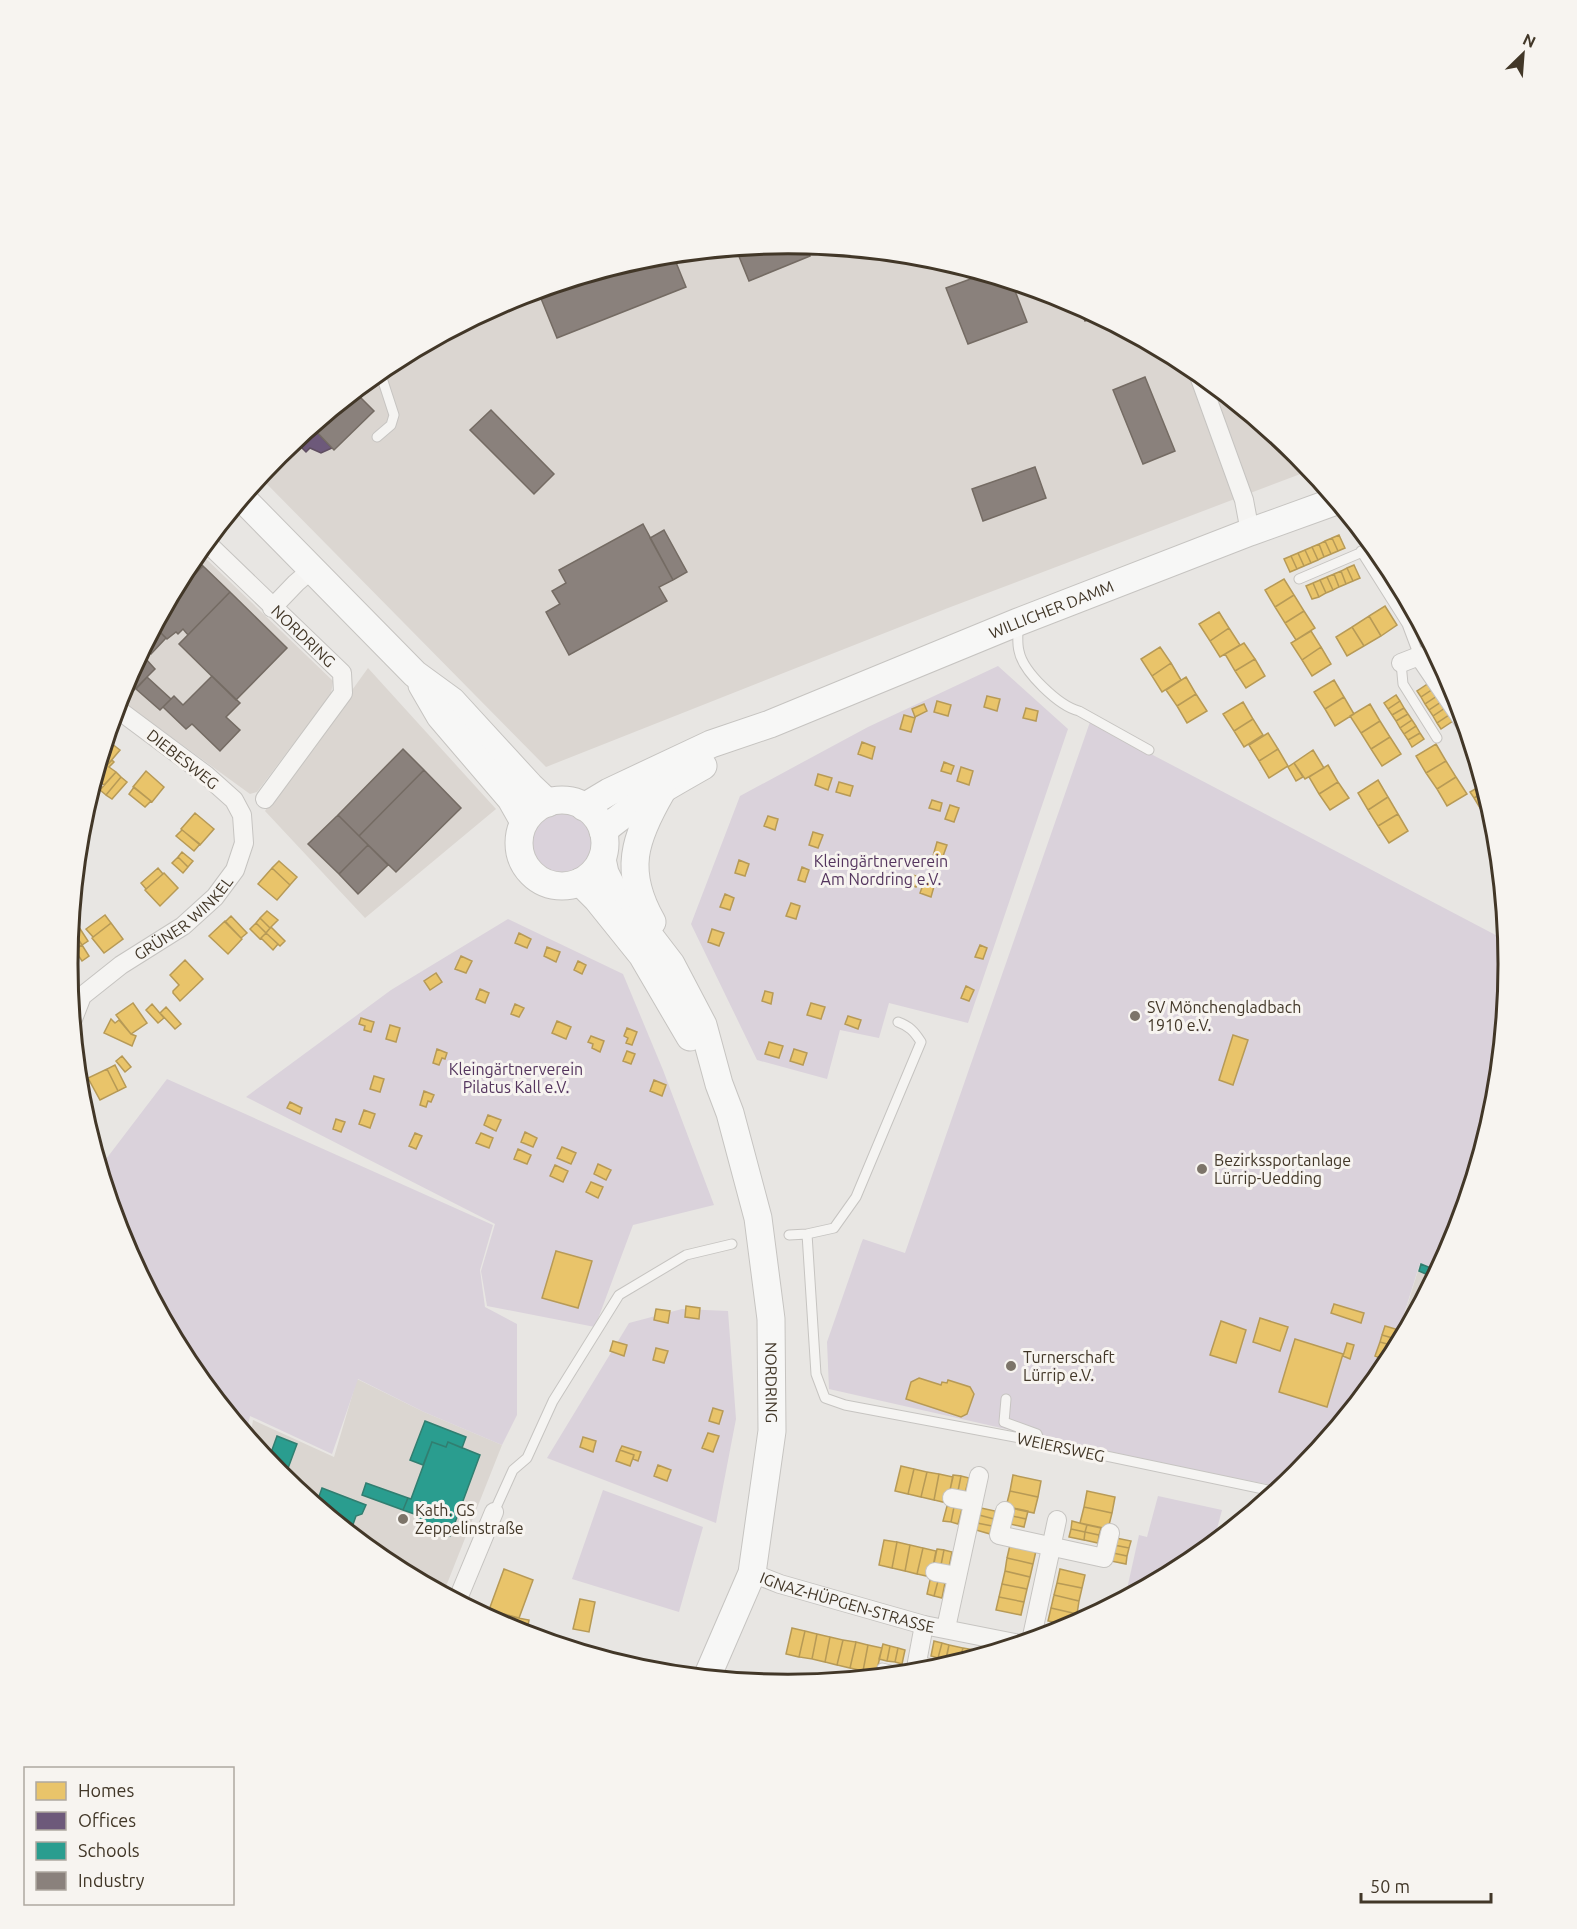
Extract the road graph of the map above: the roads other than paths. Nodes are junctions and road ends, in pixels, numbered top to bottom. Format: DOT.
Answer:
graph roads {
  1 [pos="383,382"];
  2 [pos="1204,389"];
  3 [pos="377,437"];
  4 [pos="248,504"];
  5 [pos="1329,504"];
  6 [pos="1250,532"];
  7 [pos="213,549"];
  8 [pos="1365,550"];
  9 [pos="1361,551"];
  10 [pos="311,570"];
  11 [pos="1299,579"];
  12 [pos="272,608"];
  13 [pos="1018,622"];
  14 [pos="1419,656"];
  15 [pos="1401,663"];
  16 [pos="415,674"];
  17 [pos="1446,696"];
  18 [pos="124,714"];
  19 [pos="770,724"];
  20 [pos="1437,738"];
  21 [pos="1149,750"];
  22 [pos="663,788"];
  23 [pos="265,799"];
  24 [pos="548,803"];
  25 [pos="584,807"];
  26 [pos="242,815"];
  27 [pos="524,822"];
  28 [pos="603,831"];
  29 [pos="602,859"];
  30 [pos="580,882"];
  31 [pos="671,964"];
  32 [pos="79,995"];
  33 [pos="898,1022"];
  34 [pos="719,1084"];
  35 [pos="807,1234"];
  36 [pos="789,1235"];
  37 [pos="732,1244"];
  38 [pos="1006,1399"];
  39 [pos="1040,1442"];
  40 [pos="979,1476"];
  41 [pos="1267,1490"];
  42 [pos="952,1498"];
  43 [pos="973,1502"];
  44 [pos="1005,1511"];
  45 [pos="494,1512"];
  46 [pos="1057,1520"];
  47 [pos="1110,1533"];
  48 [pos="1051,1547"];
  49 [pos="935,1572"];
  50 [pos="752,1574"];
  51 [pos="957,1576"];
  52 [pos="460,1594"];
  53 [pos="924,1624"];
  54 [pos="946,1628"];
  55 [pos="1033,1631"];
  56 [pos="1005,1641"];
  57 [pos="914,1663"];
  58 [pos="882,1668"];
  59 [pos="886,1668"];
  60 [pos="710,1670"];
  1 -- 3 [label="lane"];
  2 -- 6 [label="street"];
  4 -- 10 [label="main road"];
  5 -- 6 [label="main road, WILLICHER DAMM"];
  6 -- 13 [label="main road, WILLICHER DAMM"];
  7 -- 12 [label="street, NORDRING"];
  8 -- 9 [label="lane"];
  9 -- 11 [label="lane"];
  9 -- 14 [label="lane"];
  10 -- 12 [label="street"];
  10 -- 16 [label="main road"];
  12 -- 23 [label="street, NORDRING"];
  13 -- 19 [label="main road, WILLICHER DAMM"];
  13 -- 21 [label="lane"];
  14 -- 15 [label="street"];
  14 -- 17 [label="street"];
  15 -- 20 [label="lane"];
  16 -- 24 [label="main road"];
  16 -- 27 [label="main road"];
  18 -- 26 [label="street, DIEBESWEG"];
  19 -- 22 [label="main road, WILLICHER DAMM"];
  19 -- 25 [label="main road, WILLICHER DAMM"];
  22 -- 28 [label="main road, WILLICHER DAMM"];
  22 -- 31 [label="main road"];
  24 -- 25 [label="main road"];
  24 -- 27 [label="main road"];
  25 -- 28 [label="main road"];
  26 -- 32 [label="street, GRÜNER WINKEL"];
  27 -- 30 [label="main road"];
  28 -- 29 [label="main road"];
  29 -- 30 [label="main road"];
  29 -- 31 [label="main road, NORDRING"];
  30 -- 34 [label="main road, NORDRING"];
  31 -- 34 [label="main road, NORDRING"];
  33 -- 35 [label="lane"];
  34 -- 50 [label="main road, NORDRING"];
  35 -- 36 [label="lane"];
  35 -- 39 [label="lane, WEIERSWEG"];
  37 -- 45 [label="lane"];
  38 -- 39 [label="lane"];
  39 -- 41 [label="lane, WEIERSWEG"];
  40 -- 43 [label="street, IGNAZ-HÜPGEN-STRASSE"];
  42 -- 43 [label="street"];
  43 -- 51 [label="street, IGNAZ-HÜPGEN-STRASSE"];
  44 -- 48 [label="street"];
  45 -- 52 [label="street"];
  46 -- 48 [label="street"];
  47 -- 48 [label="street"];
  48 -- 55 [label="street"];
  49 -- 51 [label="street"];
  50 -- 53 [label="street, IGNAZ-HÜPGEN-STRASSE"];
  50 -- 60 [label="main road, NORDRING"];
  51 -- 54 [label="street, IGNAZ-HÜPGEN-STRASSE"];
  53 -- 54 [label="street, IGNAZ-HÜPGEN-STRASSE"];
  53 -- 57 [label="street"];
  54 -- 56 [label="street, IGNAZ-HÜPGEN-STRASSE"];
  58 -- 59 [label="lane"];
}
